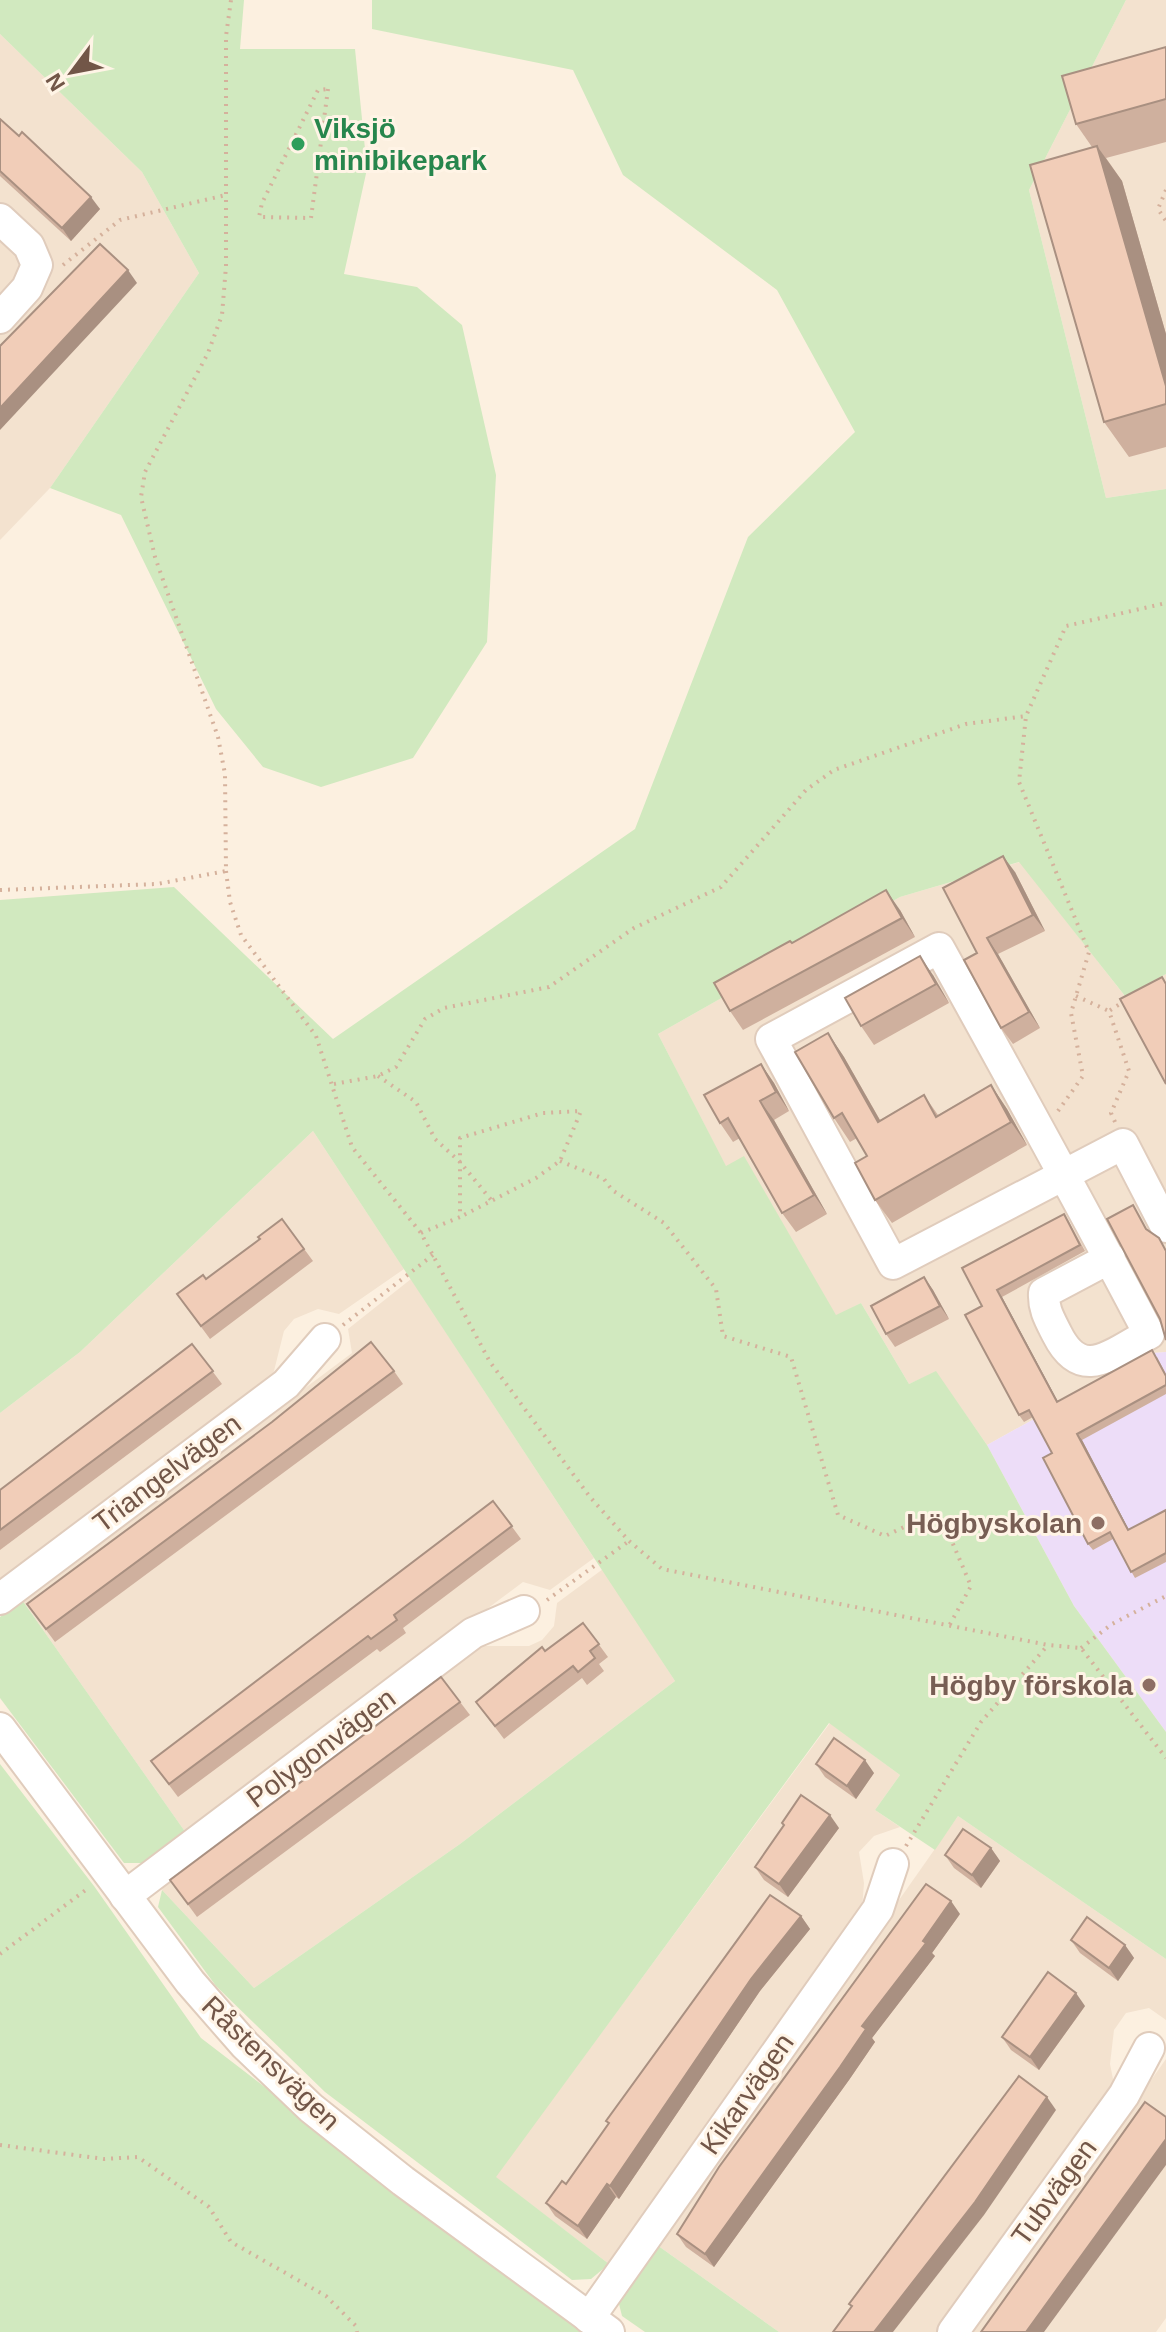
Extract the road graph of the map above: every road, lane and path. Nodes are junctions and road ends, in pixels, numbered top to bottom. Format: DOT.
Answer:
graph roads {
  1 [pos="231,0"];
  2 [pos="1166,190"];
  3 [pos="226,195"];
  4 [pos="311,218"];
  5 [pos="0,219"];
  6 [pos="1166,221"];
  7 [pos="37,265"];
  8 [pos="0,318"];
  9 [pos="1166,603"];
  10 [pos="1026,716"];
  11 [pos="226,871"];
  12 [pos="0,890"];
  13 [pos="1076,996"];
  14 [pos="1132,997"];
  15 [pos="1109,1011"];
  16 [pos="378,1076"];
  17 [pos="334,1084"];
  18 [pos="1042,1132"];
  19 [pos="1123,1144"];
  20 [pos="560,1161"];
  21 [pos="460,1162"];
  22 [pos="1065,1173"];
  23 [pos="492,1201"];
  24 [pos="460,1217"];
  25 [pos="1166,1227"];
  26 [pos="421,1233"];
  27 [pos="433,1255"];
  28 [pos="1110,1258"];
  29 [pos="325,1339"];
  30 [pos="629,1541"];
  31 [pos="1166,1596"];
  32 [pos="0,1599"];
  33 [pos="524,1611"];
  34 [pos="949,1626"];
  35 [pos="1048,1645"];
  36 [pos="1081,1648"];
  37 [pos="0,1728"];
  38 [pos="1166,1758"];
  39 [pos="893,1864"];
  40 [pos="117,1884"];
  41 [pos="0,1954"];
  42 [pos="1149,2048"];
  43 [pos="0,2145"];
  44 [pos="599,2325"];
  45 [pos="357,2332"];
  46 [pos="953,2332"];
  1 -- 3 [label="path"];
  2 -- 6 [label="path"];
  3 -- 7 [label="path"];
  3 -- 11 [label="path"];
  4 -- 4 [label="path"];
  5 -- 7 [label="street"];
  7 -- 8 [label="street"];
  9 -- 10 [label="path"];
  10 -- 13 [label="path"];
  10 -- 16 [label="path"];
  11 -- 12 [label="path"];
  11 -- 17 [label="path"];
  13 -- 15 [label="path"];
  13 -- 18 [label="path"];
  14 -- 15 [label="path"];
  15 -- 19 [label="path"];
  16 -- 17 [label="path"];
  16 -- 21 [label="path"];
  17 -- 26 [label="path"];
  18 -- 22 [label="street"];
  18 -- 22 [label="street"];
  19 -- 22 [label="street"];
  19 -- 25 [label="street"];
  20 -- 21 [label="path"];
  20 -- 23 [label="path"];
  20 -- 34 [label="path"];
  21 -- 23 [label="path"];
  21 -- 24 [label="path"];
  22 -- 28 [label="street"];
  23 -- 24 [label="path"];
  24 -- 26 [label="path"];
  26 -- 27 [label="path"];
  27 -- 29 [label="path"];
  27 -- 30 [label="path"];
  29 -- 32 [label="street, Triangelvägen"];
  30 -- 33 [label="path"];
  30 -- 34 [label="path"];
  31 -- 36 [label="path"];
  33 -- 40 [label="street, Polygonvägen"];
  34 -- 35 [label="path"];
  35 -- 36 [label="path"];
  35 -- 39 [label="path"];
  36 -- 38 [label="path"];
  37 -- 40 [label="street, Råstensvägen"];
  39 -- 44 [label="street, Kikarvägen"];
  40 -- 41 [label="path"];
  40 -- 44 [label="street, Råstensvägen"];
  42 -- 46 [label="street, Tubvägen"];
  43 -- 45 [label="path"];
}
